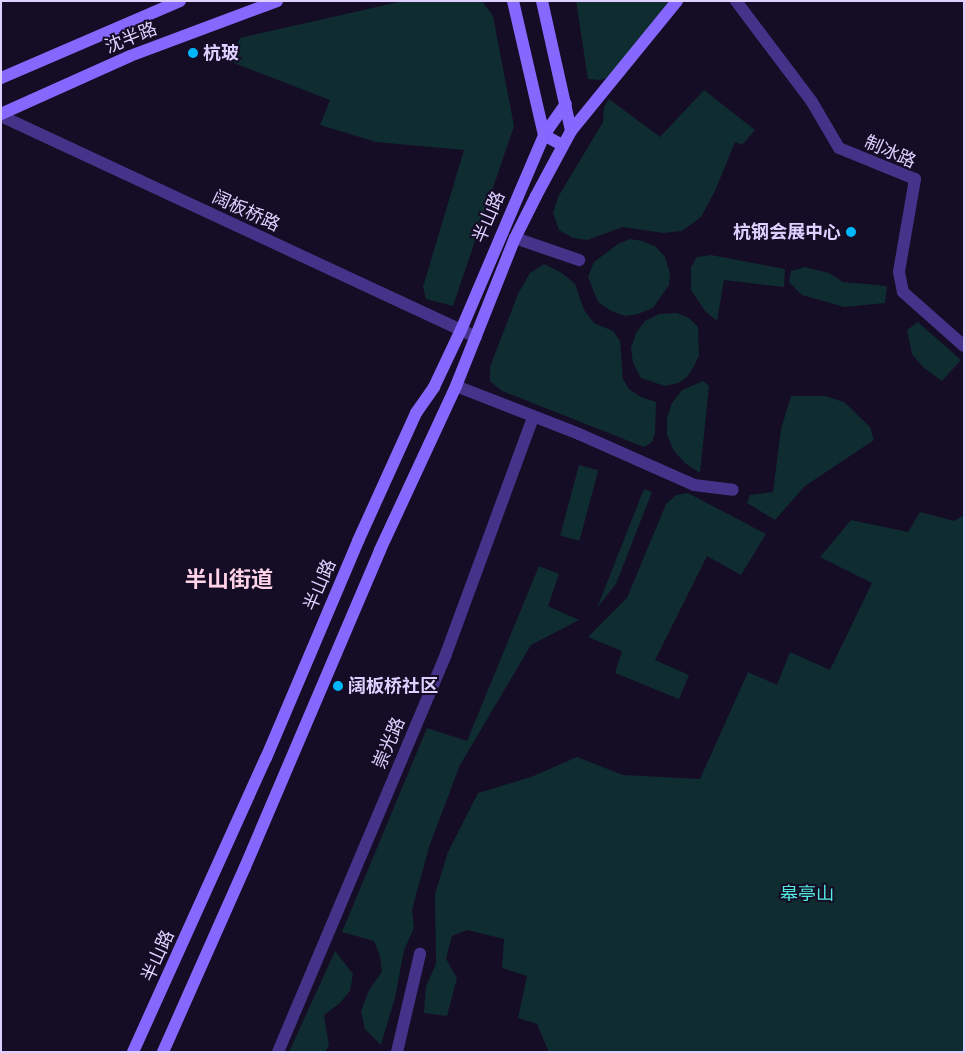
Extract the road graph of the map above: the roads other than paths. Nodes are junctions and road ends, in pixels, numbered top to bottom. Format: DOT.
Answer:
graph roads {
  1 [pos="180,1"];
  2 [pos="277,1"];
  3 [pos="513,1"];
  4 [pos="542,1"];
  5 [pos="677,1"];
  6 [pos="736,1"];
  7 [pos="1,78"];
  8 [pos="566,104"];
  9 [pos="1,115"];
  10 [pos="571,132"];
  11 [pos="544,135"];
  12 [pos="562,145"];
  13 [pos="515,238"];
  14 [pos="580,260"];
  15 [pos="460,330"];
  16 [pos="476,337"];
  17 [pos="964,346"];
  18 [pos="456,386"];
  19 [pos="533,417"];
  20 [pos="733,490"];
  21 [pos="420,954"];
  22 [pos="133,1052"];
  23 [pos="163,1052"];
  24 [pos="278,1052"];
  25 [pos="396,1052"];
  1 -- 7 [label="main road, 沈半路"];
  2 -- 9 [label="main road, 沈半路"];
  3 -- 11 [label="main road"];
  4 -- 8 [label="main road"];
  5 -- 10 [label="main road, 半山路"];
  6 -- 17 [label="street, 制冰路"];
  8 -- 10 [label="main road"];
  8 -- 11 [label="main road, 半山路"];
  9 -- 15 [label="street, 阔板桥路"];
  10 -- 12 [label="main road, 半山路"];
  11 -- 12 [label="main road"];
  11 -- 15 [label="main road, 半山路"];
  12 -- 13 [label="main road, 半山路"];
  13 -- 14 [label="street"];
  13 -- 16 [label="main road, 半山路"];
  15 -- 16 [label="street, 阔板桥路"];
  15 -- 22 [label="main road, 半山路"];
  16 -- 18 [label="main road, 半山路"];
  18 -- 19 [label="street"];
  18 -- 23 [label="main road, 半山路"];
  19 -- 20 [label="street"];
  19 -- 24 [label="street, 崇光路"];
  21 -- 25 [label="street"];
}
